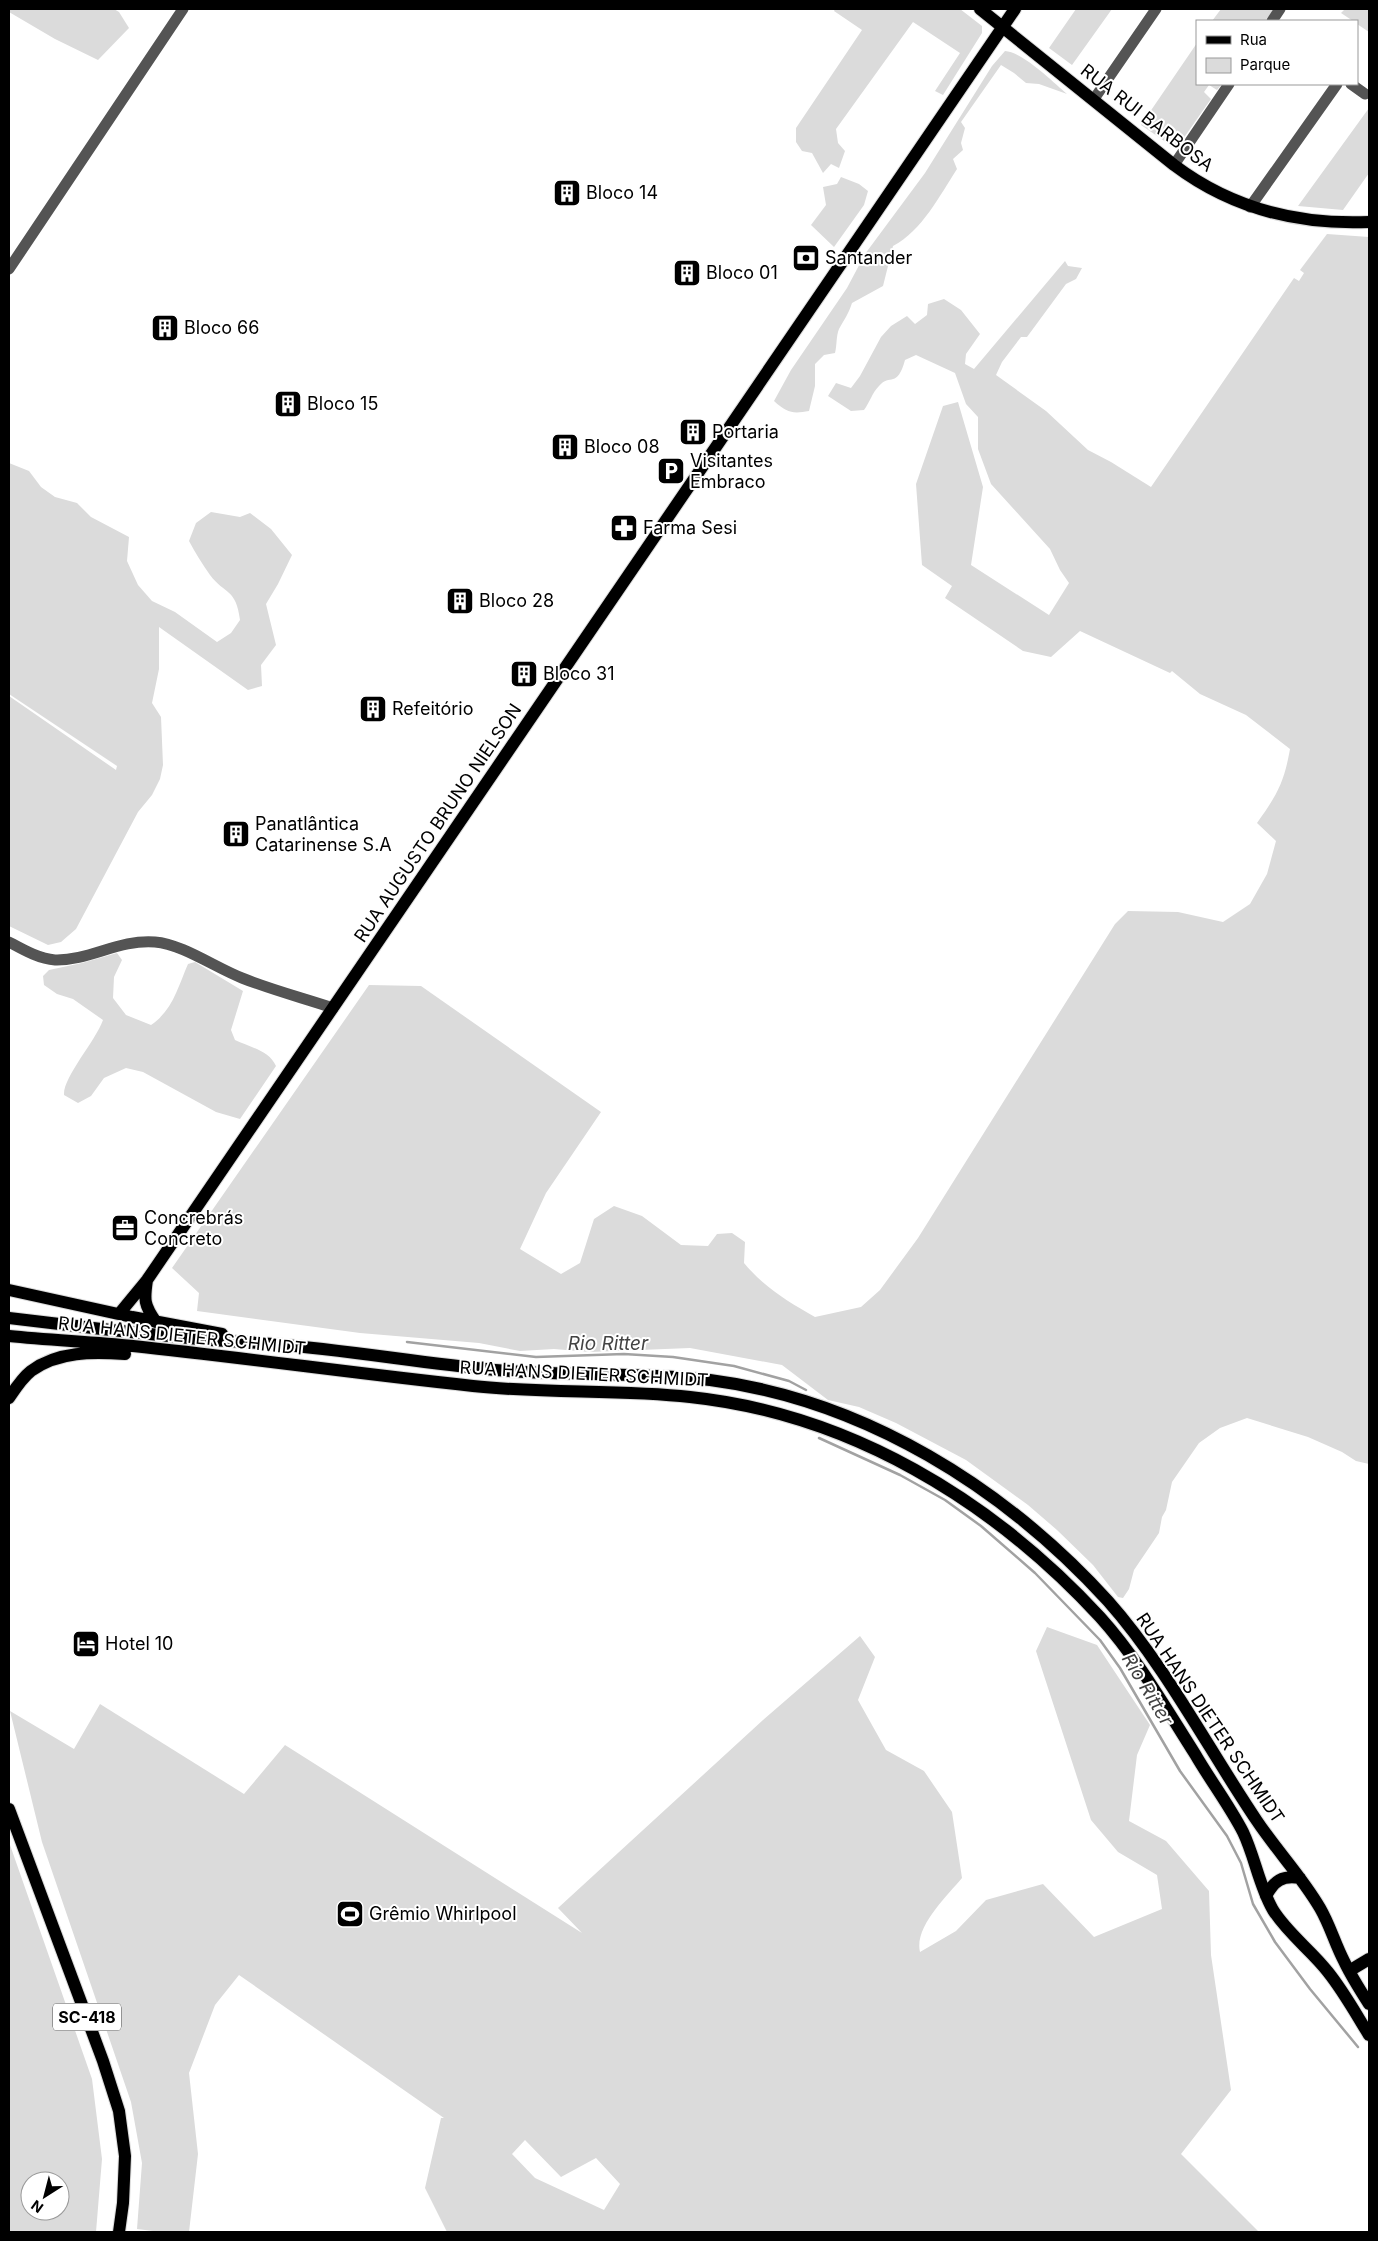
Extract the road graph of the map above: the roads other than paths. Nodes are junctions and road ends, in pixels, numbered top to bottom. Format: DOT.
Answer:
graph roads {
  1 [pos="183,9"];
  2 [pos="980,9"];
  3 [pos="1015,9"];
  4 [pos="1156,9"];
  5 [pos="1280,9"];
  6 [pos="1273,20"];
  7 [pos="1003,27"];
  8 [pos="1228,85"];
  9 [pos="1336,85"];
  10 [pos="1352,85"];
  11 [pos="1365,94"];
  12 [pos="1094,99"];
  13 [pos="1174,165"];
  14 [pos="1250,207"];
  15 [pos="1369,222"];
  16 [pos="9,269"];
  17 [pos="9,942"];
  18 [pos="333,1008"];
  19 [pos="147,1280"];
  20 [pos="9,1290"];
  21 [pos="119,1314"];
  22 [pos="12,1319"];
  23 [pos="156,1322"];
  24 [pos="11,1336"];
  25 [pos="274,1344"];
  26 [pos="270,1362"];
  27 [pos="9,1398"];
  28 [pos="9,1809"];
  29 [pos="1300,1878"];
  30 [pos="1266,1896"];
  31 [pos="1369,1959"];
  32 [pos="1349,1971"];
  33 [pos="1369,2004"];
  34 [pos="1369,2035"];
  35 [pos="119,2232"];
  1 -- 16 [label="street"];
  2 -- 7 [label="main road, RUA RUI BARBOSA"];
  3 -- 7 [label="main road, RUA AUGUSTO BRUNO NIELSON"];
  4 -- 12 [label="street"];
  5 -- 6 [label="street"];
  7 -- 12 [label="main road, RUA RUI BARBOSA"];
  7 -- 18 [label="main road, RUA AUGUSTO BRUNO NIELSON"];
  8 -- 13 [label="street"];
  9 -- 14 [label="street"];
  10 -- 11 [label="street"];
  12 -- 13 [label="main road, RUA RUI BARBOSA"];
  13 -- 14 [label="main road, RUA RUI BARBOSA"];
  14 -- 15 [label="main road, RUA RUI BARBOSA"];
  17 -- 18 [label="street"];
  18 -- 19 [label="main road, RUA AUGUSTO BRUNO NIELSON"];
  19 -- 21 [label="main road, RUA AUGUSTO BRUNO NIELSON"];
  19 -- 23 [label="main road"];
  20 -- 21 [label="main road"];
  21 -- 23 [label="main road"];
  22 -- 25 [label="main road, RUA HANS DIETER SCHMIDT"];
  23 -- 25 [label="main road"];
  24 -- 26 [label="main road, RUA HANS DIETER SCHMIDT"];
  25 -- 29 [label="main road, RUA HANS DIETER SCHMIDT"];
  26 -- 27 [label="main road"];
  26 -- 30 [label="main road, RUA HANS DIETER SCHMIDT"];
  28 -- 35 [label="main road, SC-418"];
  29 -- 30 [label="main road"];
  29 -- 32 [label="main road, RUA HANS DIETER SCHMIDT"];
  30 -- 34 [label="main road, RUA HANS DIETER SCHMIDT"];
  31 -- 32 [label="main road"];
  32 -- 33 [label="main road, RUA HANS DIETER SCHMIDT"];
}
